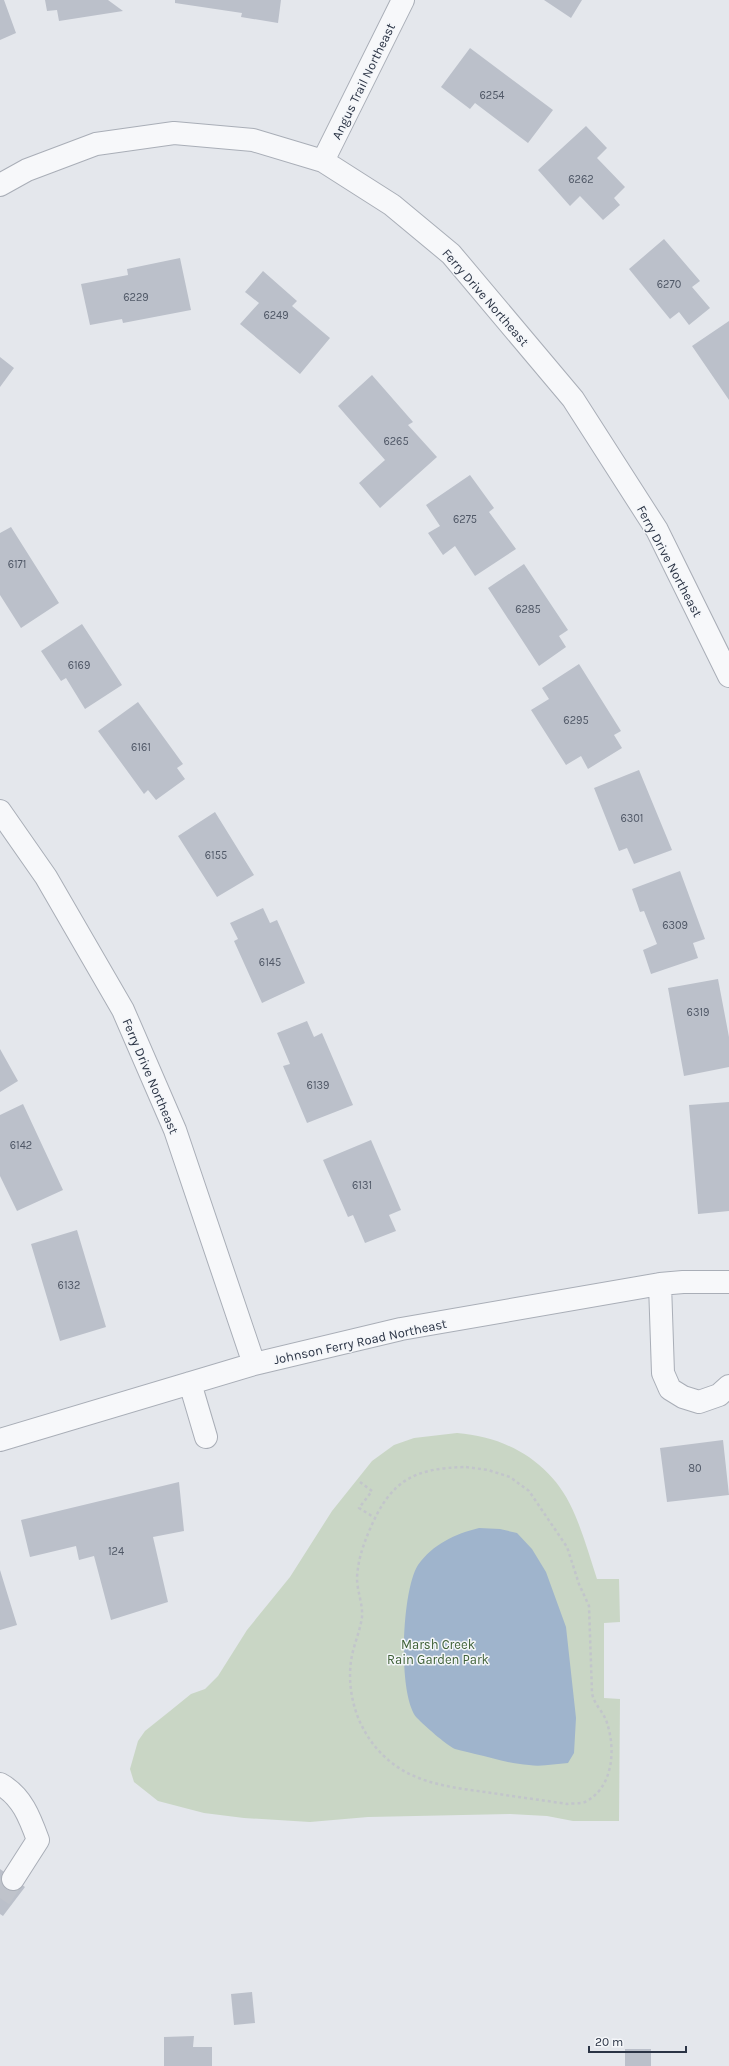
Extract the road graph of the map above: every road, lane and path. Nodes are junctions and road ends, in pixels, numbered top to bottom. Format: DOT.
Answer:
graph roads {
  1 [pos="403,0"];
  2 [pos="323,161"];
  3 [pos="0,185"];
  4 [pos="729,676"];
  5 [pos="0,811"];
  6 [pos="729,1282"];
  7 [pos="660,1284"];
  8 [pos="254,1364"];
  9 [pos="190,1383"];
  10 [pos="729,1386"];
  11 [pos="206,1437"];
  12 [pos="0,1440"];
  13 [pos="360,1482"];
  14 [pos="374,1518"];
  15 [pos="0,1784"];
  16 [pos="13,1879"];
  1 -- 2 [label="street, Angus Trail Northeast"];
  2 -- 3 [label="street, Ferry Drive Northeast"];
  2 -- 4 [label="street, Ferry Drive Northeast"];
  5 -- 8 [label="street, Ferry Drive Northeast"];
  6 -- 7 [label="street, Johnson Ferry Road Northeast"];
  7 -- 8 [label="street, Johnson Ferry Road Northeast"];
  7 -- 10 [label="street"];
  8 -- 9 [label="street, Johnson Ferry Road Northeast"];
  9 -- 11 [label="street"];
  9 -- 12 [label="street, Johnson Ferry Road Northeast"];
  13 -- 14 [label="path"];
  14 -- 14 [label="path"];
  15 -- 16 [label="street"];
}
